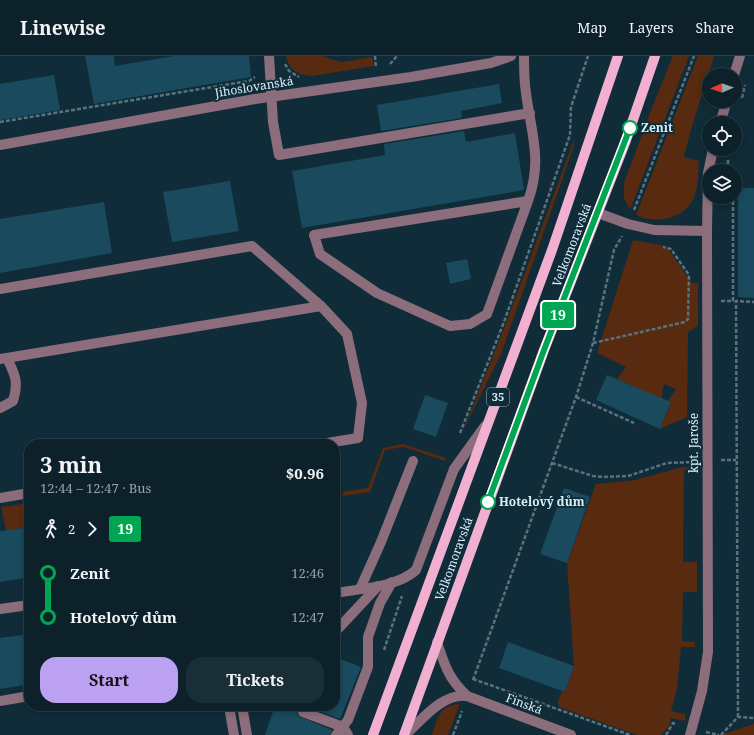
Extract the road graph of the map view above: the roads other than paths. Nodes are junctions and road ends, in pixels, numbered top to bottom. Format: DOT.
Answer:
graph roads {
  1 [pos="269,56"];
  2 [pos="511,56"];
  3 [pos="524,56"];
  4 [pos="618,56"];
  5 [pos="655,56"];
  6 [pos="740,56"];
  7 [pos="736,68"];
  8 [pos="272,96"];
  9 [pos="530,113"];
  10 [pos="0,145"];
  11 [pos="712,156"];
  12 [pos="528,201"];
  13 [pos="598,213"];
  14 [pos="707,231"];
  15 [pos="0,289"];
  16 [pos="321,306"];
  17 [pos="4,358"];
  18 [pos="0,408"];
  19 [pos="490,419"];
  20 [pos="340,441"];
  21 [pos="413,461"];
  22 [pos="24,494"];
  23 [pos="0,498"];
  24 [pos="392,582"];
  25 [pos="378,586"];
  26 [pos="360,589"];
  27 [pos="340,592"];
  28 [pos="24,605"];
  29 [pos="0,609"];
  30 [pos="340,627"];
  31 [pos="437,642"];
  32 [pos="24,697"];
  33 [pos="0,701"];
  34 [pos="465,701"];
  35 [pos="230,711"];
  36 [pos="244,711"];
  37 [pos="304,711"];
  38 [pos="342,732"];
  39 [pos="234,735"];
  40 [pos="247,735"];
  41 [pos="373,735"];
  42 [pos="404,735"];
  43 [pos="571,735"];
  44 [pos="690,735"];
  1 -- 8 [label="street"];
  2 -- 8 [label="street, Jihoslovanská"];
  3 -- 9 [label="street"];
  4 -- 19 [label="main road, Velkomoravská / 35"];
  5 -- 13 [label="main road, Velkomoravská / 35"];
  6 -- 7 [label="street"];
  8 -- 9 [label="street"];
  8 -- 10 [label="street, Jihoslovanská"];
  9 -- 12 [label="street"];
  11 -- 14 [label="street, kpt. Jaroše"];
  12 -- 12 [label="street"];
  13 -- 14 [label="street"];
  13 -- 31 [label="main road, Velkomoravská / 35"];
  14 -- 44 [label="street, kpt. Jaroše"];
  15 -- 16 [label="street"];
  16 -- 17 [label="street"];
  16 -- 20 [label="street"];
  17 -- 18 [label="street"];
  19 -- 24 [label="street"];
  19 -- 41 [label="main road, Velkomoravská / 35"];
  21 -- 26 [label="street"];
  22 -- 23 [label="street"];
  24 -- 25 [label="street"];
  24 -- 38 [label="street"];
  25 -- 26 [label="street"];
  25 -- 30 [label="street"];
  26 -- 27 [label="street"];
  28 -- 29 [label="street"];
  31 -- 34 [label="street, Finská"];
  31 -- 42 [label="main road, Velkomoravská / 35"];
  32 -- 33 [label="street"];
  34 -- 42 [label="street, Finská"];
  34 -- 43 [label="street, Finská"];
  35 -- 39 [label="street"];
  36 -- 40 [label="street"];
  37 -- 38 [label="street"];
}
